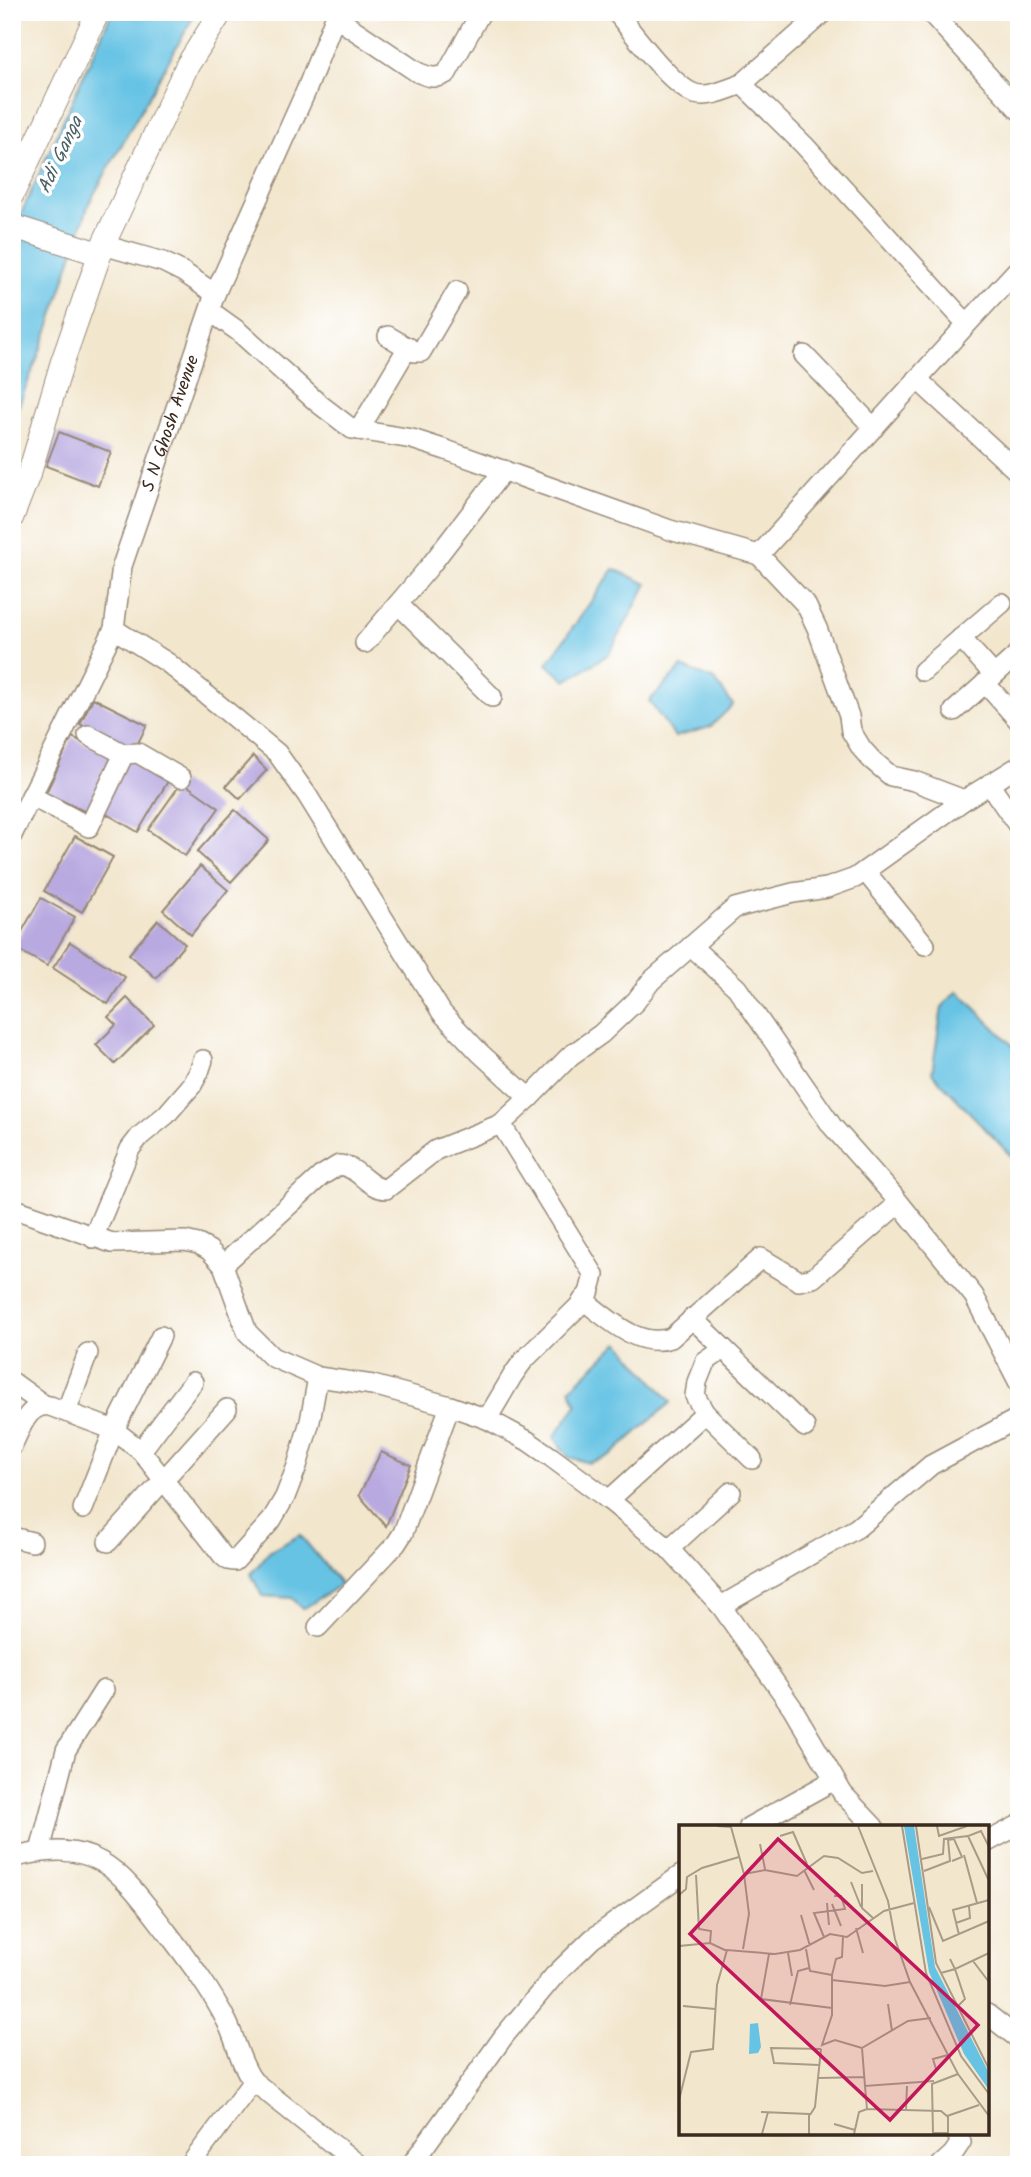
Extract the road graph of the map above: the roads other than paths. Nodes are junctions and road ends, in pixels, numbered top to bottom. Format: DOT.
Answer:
graph roads {
  1 [pos="98,12"];
  2 [pos="221,12"];
  3 [pos="481,12"];
  4 [pos="616,12"];
  5 [pos="824,12"];
  6 [pos="930,12"];
  7 [pos="336,15"];
  8 [pos="742,85"];
  9 [pos="1019,110"];
  10 [pos="12,195"];
  11 [pos="14,226"];
  12 [pos="101,249"];
  13 [pos="1019,268"];
  14 [pos="457,291"];
  15 [pos="213,302"];
  16 [pos="967,324"];
  17 [pos="388,336"];
  18 [pos="408,347"];
  19 [pos="804,355"];
  20 [pos="917,379"];
  21 [pos="874,428"];
  22 [pos="359,430"];
  23 [pos="504,470"];
  24 [pos="1019,473"];
  25 [pos="12,517"];
  26 [pos="759,555"];
  27 [pos="1002,603"];
  28 [pos="398,604"];
  29 [pos="114,629"];
  30 [pos="961,638"];
  31 [pos="365,643"];
  32 [pos="1019,653"];
  33 [pos="923,671"];
  34 [pos="990,679"];
  35 [pos="492,697"];
  36 [pos="954,711"];
  37 [pos="1019,721"];
  38 [pos="88,736"];
  39 [pos="124,754"];
  40 [pos="1019,766"];
  41 [pos="181,778"];
  42 [pos="989,784"];
  43 [pos="31,796"];
  44 [pos="964,800"];
  45 [pos="1019,827"];
  46 [pos="12,835"];
  47 [pos="865,871"];
  48 [pos="925,945"];
  49 [pos="691,946"];
  50 [pos="203,1060"];
  51 [pos="529,1098"];
  52 [pos="501,1124"];
  53 [pos="899,1203"];
  54 [pos="12,1208"];
  55 [pos="93,1238"];
  56 [pos="223,1265"];
  57 [pos="583,1300"];
  58 [pos="692,1318"];
  59 [pos="161,1336"];
  60 [pos="724,1349"];
  61 [pos="88,1353"];
  62 [pos="318,1377"];
  63 [pos="12,1381"];
  64 [pos="193,1382"];
  65 [pos="1019,1383"];
  66 [pos="44,1405"];
  67 [pos="450,1406"];
  68 [pos="227,1409"];
  69 [pos="66,1412"];
  70 [pos="705,1413"];
  71 [pos="487,1419"];
  72 [pos="1017,1423"];
  73 [pos="805,1427"];
  74 [pos="114,1430"];
  75 [pos="12,1446"];
  76 [pos="141,1451"];
  77 [pos="752,1459"];
  78 [pos="163,1478"];
  79 [pos="731,1492"];
  80 [pos="609,1500"];
  81 [pos="83,1509"];
  82 [pos="12,1537"];
  83 [pos="32,1542"];
  84 [pos="108,1542"];
  85 [pos="669,1549"];
  86 [pos="721,1606"];
  87 [pos="318,1627"];
  88 [pos="104,1690"];
  89 [pos="834,1780"];
  90 [pos="753,1825"];
  91 [pos="872,1825"];
  92 [pos="1019,1825"];
  93 [pos="989,1841"];
  94 [pos="40,1851"];
  95 [pos="12,1858"];
  96 [pos="679,1875"];
  97 [pos="989,2016"];
  98 [pos="1019,2039"];
  99 [pos="253,2081"];
  100 [pos="957,2135"];
  101 [pos="190,2165"];
  102 [pos="359,2165"];
  103 [pos="411,2165"];
  104 [pos="941,2165"];
  1 -- 10 [label="main road"];
  2 -- 12 [label="main road"];
  3 -- 7 [label="street"];
  4 -- 8 [label="street"];
  5 -- 8 [label="street"];
  6 -- 9 [label="street"];
  7 -- 15 [label="street, S N Ghosh Avenue"];
  8 -- 16 [label="street"];
  11 -- 12 [label="main road"];
  12 -- 15 [label="street"];
  12 -- 25 [label="main road"];
  13 -- 16 [label="street"];
  14 -- 18 [label="street"];
  15 -- 22 [label="street"];
  15 -- 29 [label="street, S N Ghosh Avenue"];
  16 -- 20 [label="street"];
  17 -- 18 [label="street"];
  18 -- 22 [label="street"];
  19 -- 21 [label="street"];
  20 -- 21 [label="street"];
  20 -- 24 [label="street"];
  21 -- 26 [label="street"];
  22 -- 23 [label="street"];
  23 -- 26 [label="street"];
  23 -- 28 [label="street"];
  26 -- 44 [label="street"];
  27 -- 30 [label="street"];
  28 -- 31 [label="street"];
  28 -- 35 [label="street"];
  29 -- 43 [label="street, S N Ghosh Avenue"];
  29 -- 51 [label="street"];
  30 -- 33 [label="street"];
  30 -- 34 [label="street"];
  32 -- 34 [label="street"];
  34 -- 36 [label="street"];
  34 -- 37 [label="street"];
  38 -- 39 [label="street"];
  39 -- 41 [label="street"];
  39 -- 43 [label="street"];
  40 -- 42 [label="street"];
  42 -- 44 [label="street"];
  42 -- 45 [label="street"];
  43 -- 46 [label="street, S N Ghosh Avenue"];
  44 -- 47 [label="street"];
  47 -- 48 [label="street"];
  47 -- 49 [label="street"];
  49 -- 51 [label="street"];
  49 -- 53 [label="street"];
  50 -- 55 [label="street"];
  51 -- 52 [label="street"];
  52 -- 56 [label="street"];
  52 -- 57 [label="street"];
  53 -- 58 [label="street"];
  53 -- 65 [label="street"];
  54 -- 55 [label="street"];
  55 -- 56 [label="street"];
  56 -- 62 [label="street"];
  57 -- 58 [label="street"];
  57 -- 71 [label="street"];
  58 -- 60 [label="street"];
  59 -- 74 [label="street"];
  60 -- 70 [label="street"];
  60 -- 73 [label="street"];
  61 -- 69 [label="street"];
  62 -- 67 [label="street"];
  62 -- 78 [label="street"];
  63 -- 66 [label="street"];
  64 -- 76 [label="street"];
  66 -- 69 [label="street"];
  66 -- 75 [label="street"];
  67 -- 71 [label="street"];
  67 -- 87 [label="street"];
  68 -- 78 [label="street"];
  69 -- 74 [label="street"];
  70 -- 77 [label="street"];
  70 -- 80 [label="street"];
  71 -- 80 [label="street"];
  72 -- 86 [label="street"];
  74 -- 76 [label="street"];
  74 -- 81 [label="street"];
  76 -- 78 [label="street"];
  78 -- 84 [label="street"];
  79 -- 85 [label="street"];
  80 -- 85 [label="street"];
  82 -- 83 [label="street"];
  85 -- 86 [label="street"];
  86 -- 89 [label="street"];
  88 -- 94 [label="street"];
  89 -- 90 [label="street"];
  89 -- 91 [label="street"];
  92 -- 93 [label="street"];
  94 -- 95 [label="street"];
  94 -- 99 [label="street"];
  96 -- 103 [label="street"];
  97 -- 98 [label="street"];
  99 -- 101 [label="street"];
  99 -- 102 [label="street"];
  100 -- 104 [label="street"];
}
